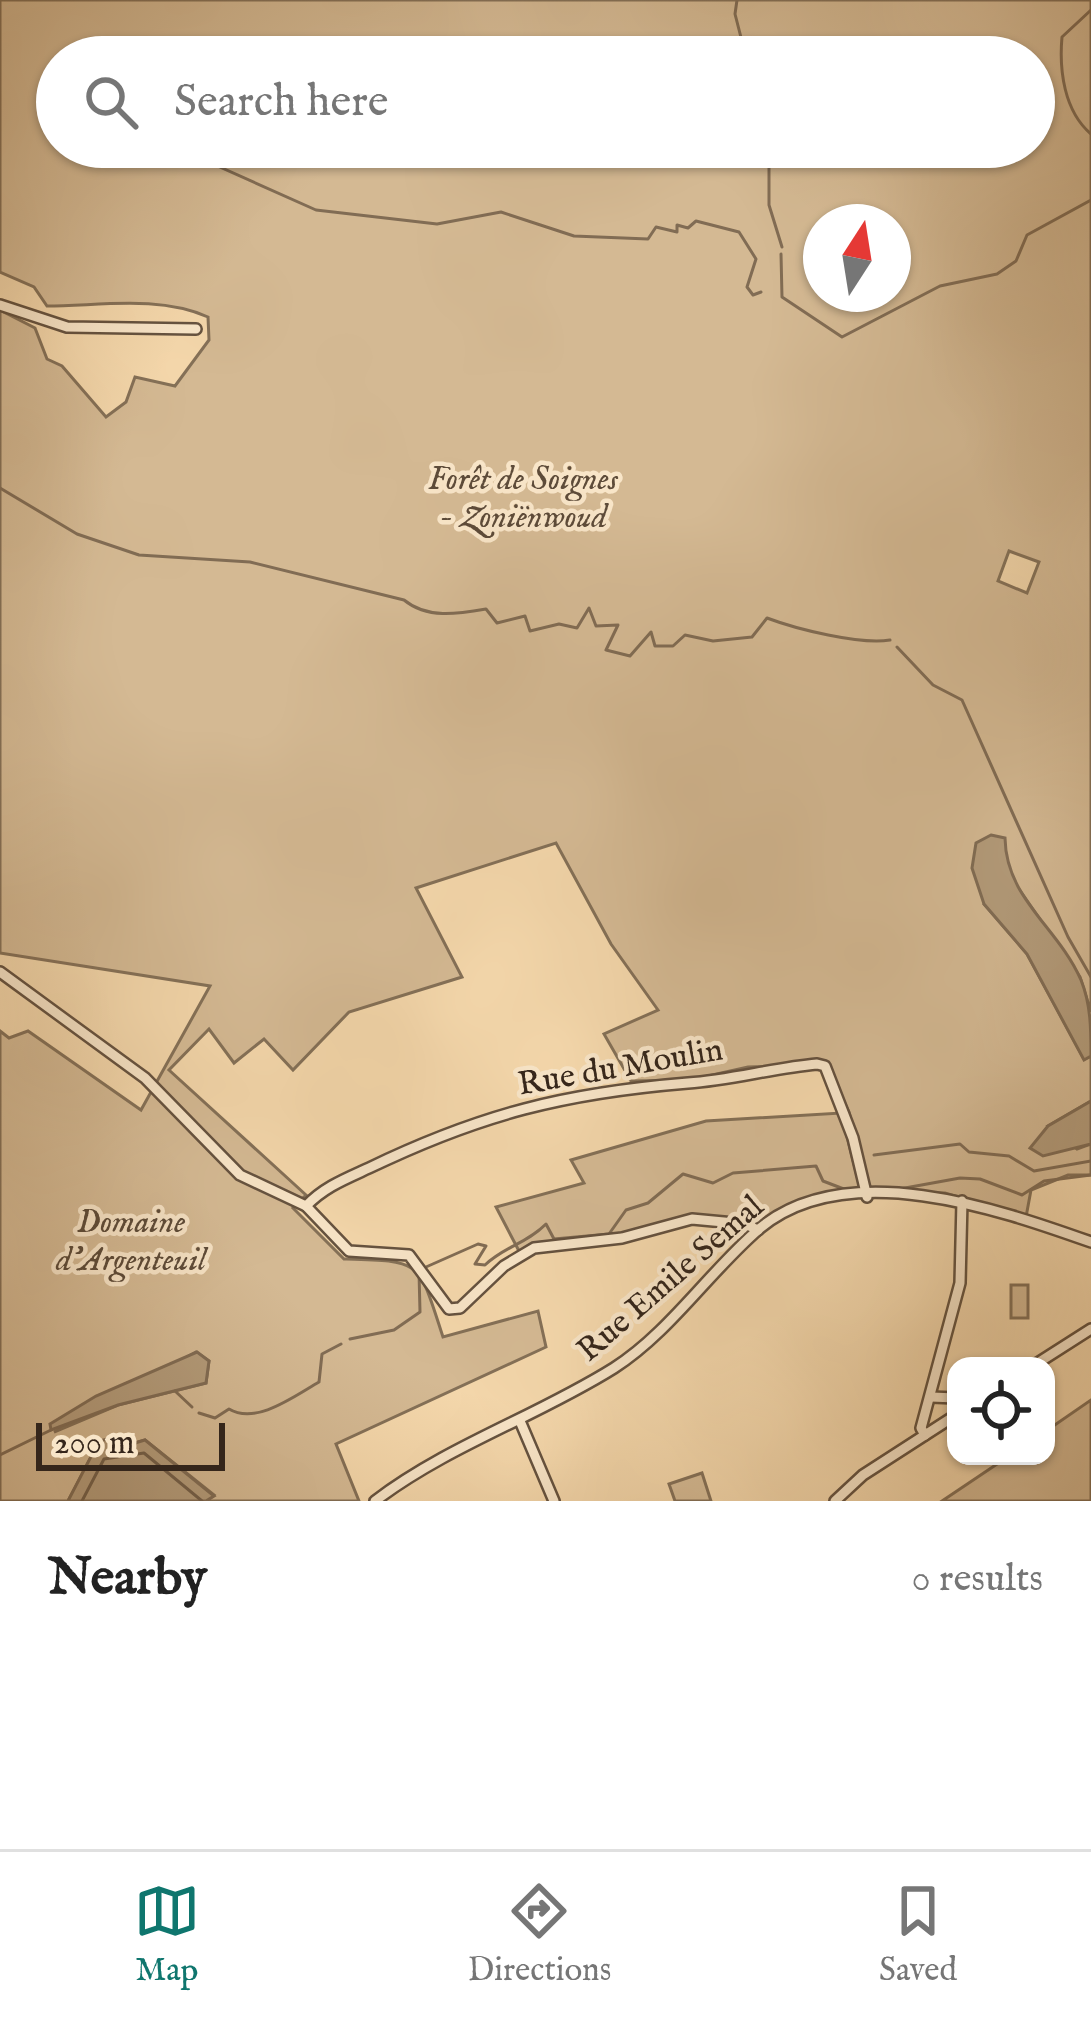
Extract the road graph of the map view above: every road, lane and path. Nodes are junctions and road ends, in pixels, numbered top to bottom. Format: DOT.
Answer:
graph roads {
  1 [pos="0,305"];
  2 [pos="196,329"];
  3 [pos="0,972"];
  4 [pos="867,1197"];
  5 [pos="962,1201"];
  6 [pos="306,1206"];
  7 [pos="758,1230"];
  8 [pos="1091,1243"];
  9 [pos="1091,1329"];
  10 [pos="1047,1357"];
  11 [pos="931,1397"];
  12 [pos="947,1398"];
  13 [pos="520,1421"];
  14 [pos="947,1421"];
  15 [pos="925,1436"];
  16 [pos="375,1501"];
  17 [pos="554,1501"];
  18 [pos="835,1501"];
  1 -- 2 [label="street"];
  3 -- 6 [label="street"];
  4 -- 5 [label="street, Rue Emile Semal"];
  4 -- 6 [label="street, Rue du Moulin"];
  4 -- 7 [label="street, Rue Emile Semal"];
  5 -- 8 [label="street, Rue Emile Semal"];
  5 -- 11 [label="street"];
  6 -- 7 [label="street"];
  7 -- 13 [label="street, Rue Emile Semal"];
  9 -- 10 [label="street"];
  11 -- 12 [label="street"];
  11 -- 15 [label="street"];
  13 -- 16 [label="street, Rue Emile Semal"];
  13 -- 17 [label="street"];
  14 -- 15 [label="street"];
  15 -- 18 [label="street"];
}
